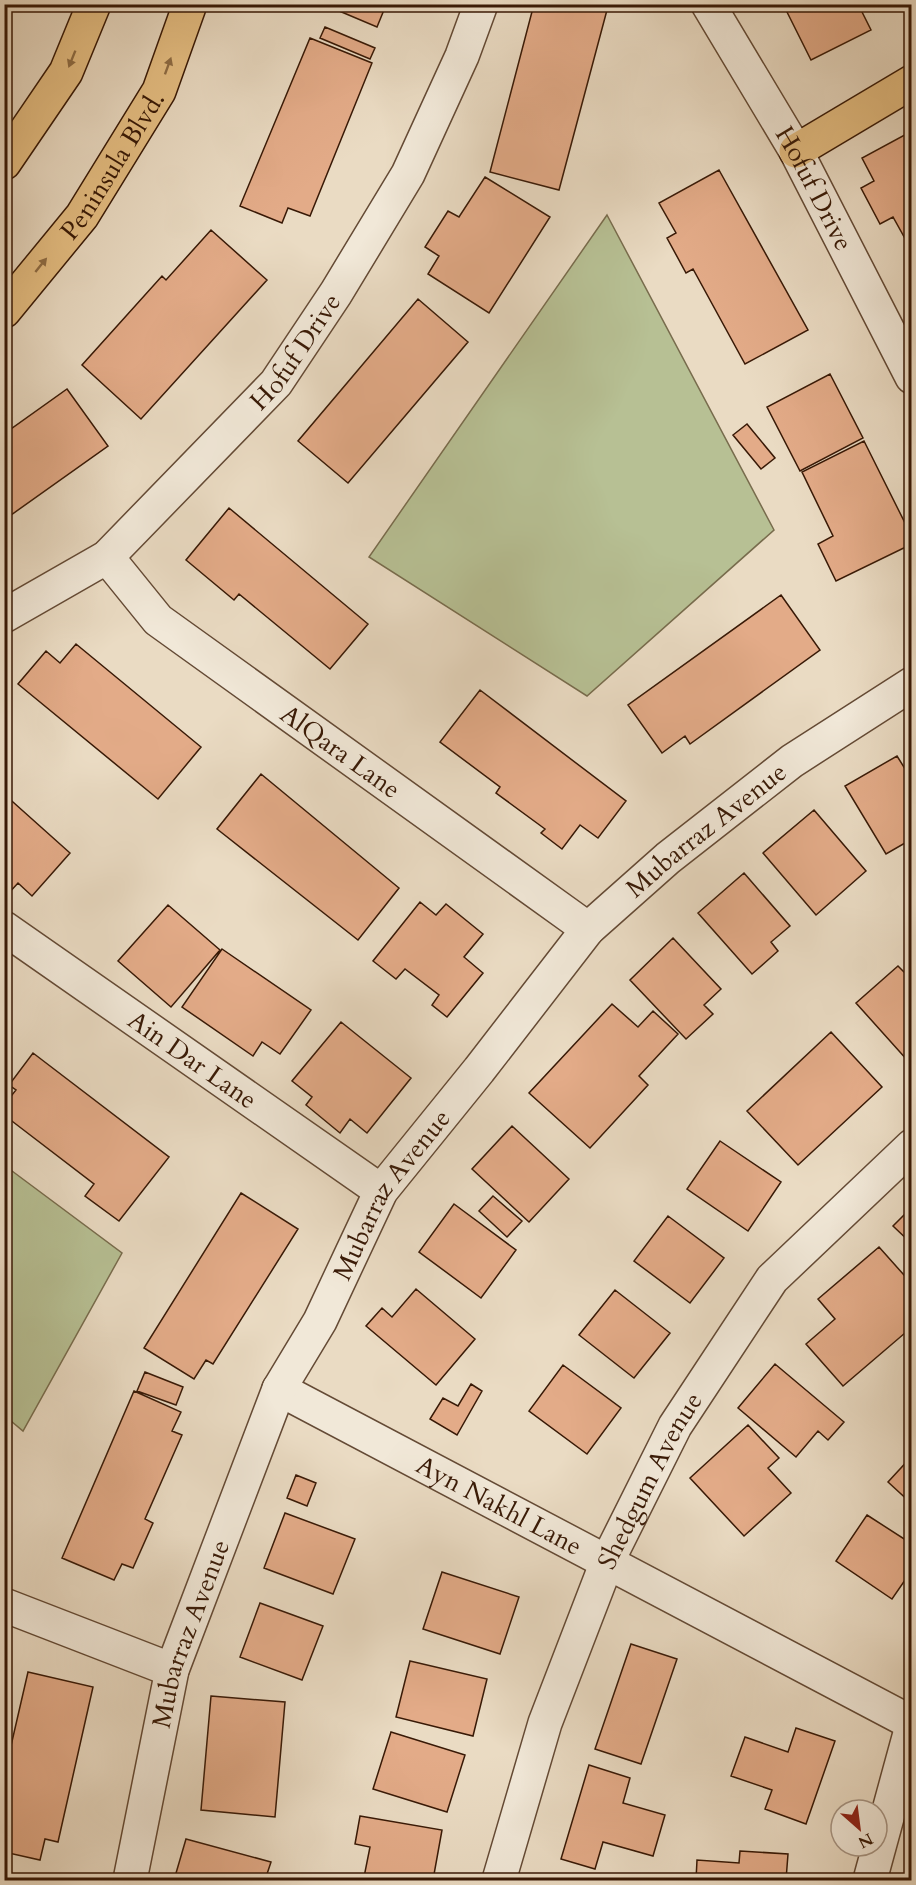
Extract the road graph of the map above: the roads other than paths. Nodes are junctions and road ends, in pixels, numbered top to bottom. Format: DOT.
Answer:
graph roads {
  1 [pos="94,4"];
  2 [pos="190,4"];
  3 [pos="481,4"];
  4 [pos="708,4"];
  5 [pos="912,82"];
  6 [pos="796,151"];
  7 [pos="4,163"];
  8 [pos="4,311"];
  9 [pos="912,377"];
  10 [pos="107,557"];
  11 [pos="4,616"];
  12 [pos="912,684"];
  13 [pos="4,928"];
  14 [pos="588,928"];
  15 [pos="912,1146"];
  16 [pos="381,1191"];
  17 [pos="279,1389"];
  18 [pos="607,1562"];
  19 [pos="4,1605"];
  20 [pos="172,1670"];
  21 [pos="912,1725"];
  22 [pos="130,1881"];
  23 [pos="499,1881"];
  24 [pos="870,1881"];
  1 -- 7 [label="main road, one-way"];
  8 -- 2 [label="main road, Peninsula Blvd., one-way"];
  3 -- 10 [label="street, Hofuf Drive"];
  4 -- 6 [label="street, Hofuf Drive"];
  5 -- 6 [label="main road"];
  6 -- 9 [label="street, Hofuf Drive"];
  10 -- 11 [label="street, Hofuf Drive"];
  10 -- 14 [label="street, AlQara Lane"];
  12 -- 14 [label="street, Mubarraz Avenue"];
  13 -- 16 [label="street, Ain Dar Lane"];
  14 -- 16 [label="street, Mubarraz Avenue"];
  15 -- 18 [label="street, Shedgum Avenue"];
  16 -- 17 [label="street, Mubarraz Avenue"];
  17 -- 18 [label="street, Ayn Nakhl Lane"];
  17 -- 20 [label="street, Mubarraz Avenue"];
  18 -- 21 [label="street, Ayn Nakhl Lane"];
  18 -- 23 [label="street, Shedgum Avenue"];
  19 -- 20 [label="street"];
  20 -- 22 [label="street, Mubarraz Avenue"];
  21 -- 24 [label="street"];
}
